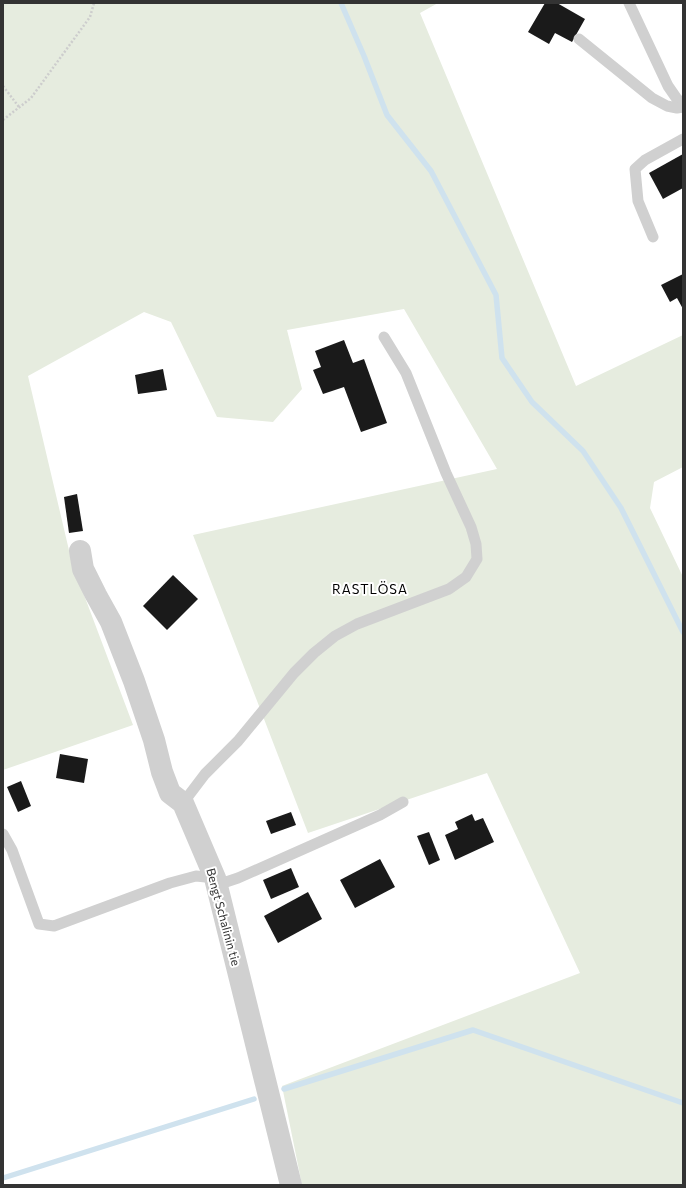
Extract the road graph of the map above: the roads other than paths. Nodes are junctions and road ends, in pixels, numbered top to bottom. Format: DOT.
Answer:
graph roads {
  1 [pos="629,3"];
  2 [pos="579,40"];
  3 [pos="683,103"];
  4 [pos="683,107"];
  5 [pos="683,139"];
  6 [pos="653,237"];
  7 [pos="384,337"];
  8 [pos="80,551"];
  9 [pos="403,802"];
  10 [pos="183,803"];
  11 [pos="3,834"];
  12 [pos="214,878"];
  13 [pos="291,1185"];
  1 -- 3 [label="lane"];
  2 -- 4 [label="lane"];
  5 -- 6 [label="lane"];
  7 -- 10 [label="lane"];
  8 -- 10 [label="street, Bengt Schalinin tie"];
  9 -- 12 [label="lane"];
  10 -- 12 [label="street, Bengt Schalinin tie"];
  11 -- 12 [label="lane"];
  12 -- 13 [label="street, Bengt Schalinin tie"];
}
